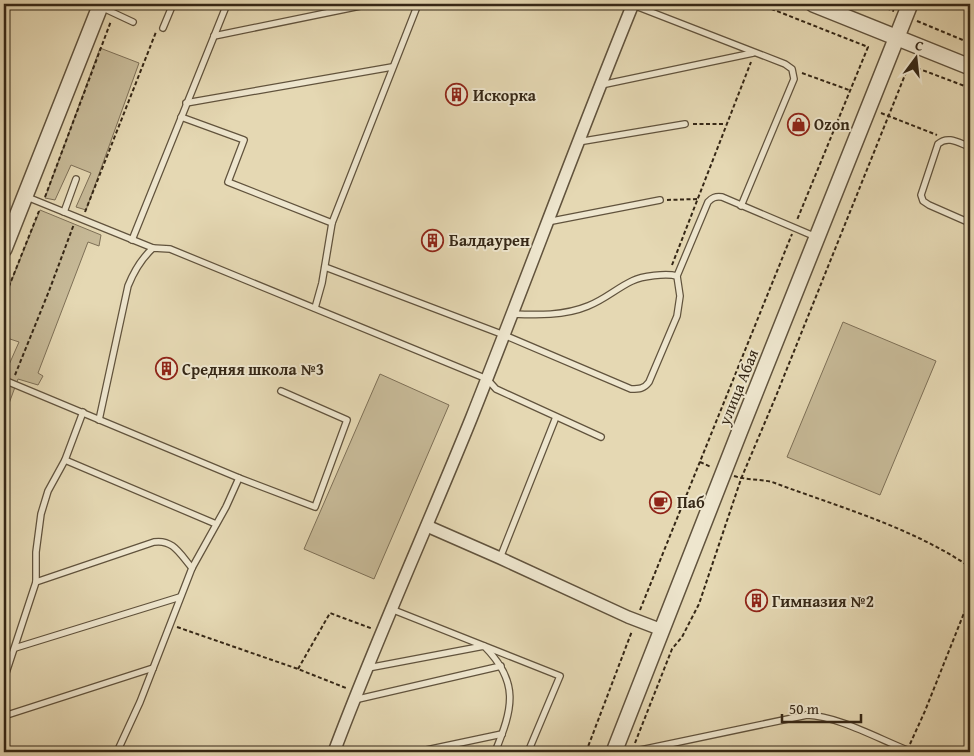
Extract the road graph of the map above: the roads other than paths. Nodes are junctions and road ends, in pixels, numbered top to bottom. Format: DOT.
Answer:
graph roads {
  1 [pos="173,4"];
  2 [pos="227,4"];
  3 [pos="370,4"];
  4 [pos="418,4"];
  5 [pos="633,4"];
  6 [pos="813,4"];
  7 [pos="100,5"];
  8 [pos="908,10"];
  9 [pos="132,22"];
  10 [pos="163,28"];
  11 [pos="214,36"];
  12 [pos="897,36"];
  13 [pos="754,53"];
  14 [pos="392,67"];
  15 [pos="970,67"];
  16 [pos="601,85"];
  17 [pos="186,103"];
  18 [pos="181,117"];
  19 [pos="686,124"];
  20 [pos="578,142"];
  21 [pos="970,147"];
  22 [pos="76,179"];
  23 [pos="25,196"];
  24 [pos="660,200"];
  25 [pos="741,206"];
  26 [pos="64,212"];
  27 [pos="547,222"];
  28 [pos="332,223"];
  29 [pos="970,223"];
  30 [pos="818,238"];
  31 [pos="132,240"];
  32 [pos="153,248"];
  33 [pos="4,249"];
  34 [pos="325,267"];
  35 [pos="677,276"];
  36 [pos="315,308"];
  37 [pos="512,314"];
  38 [pos="504,336"];
  39 [pos="487,379"];
  40 [pos="4,380"];
  41 [pos="280,391"];
  42 [pos="84,412"];
  43 [pos="556,417"];
  44 [pos="99,420"];
  45 [pos="601,437"];
  46 [pos="65,460"];
  47 [pos="239,478"];
  48 [pos="216,524"];
  49 [pos="428,526"];
  50 [pos="500,558"];
  51 [pos="192,568"];
  52 [pos="36,582"];
  53 [pos="180,597"];
  54 [pos="391,608"];
  55 [pos="662,630"];
  56 [pos="484,646"];
  57 [pos="15,648"];
  58 [pos="501,666"];
  59 [pos="153,668"];
  60 [pos="367,668"];
  61 [pos="4,679"];
  62 [pos="355,696"];
  63 [pos="4,716"];
  64 [pos="502,734"];
  65 [pos="906,751"];
  66 [pos="117,752"];
  67 [pos="334,752"];
  68 [pos="417,752"];
  69 [pos="495,752"];
  70 [pos="528,752"];
  71 [pos="614,752"];
  72 [pos="631,752"];
  1 -- 10 [label="lane"];
  2 -- 11 [label="lane"];
  3 -- 11 [label="lane"];
  4 -- 14 [label="lane"];
  5 -- 13 [label="lane"];
  5 -- 16 [label="street"];
  6 -- 12 [label="street"];
  7 -- 9 [label="lane"];
  7 -- 23 [label="street"];
  8 -- 12 [label="street, улица Абая"];
  11 -- 17 [label="lane"];
  12 -- 15 [label="street"];
  12 -- 30 [label="street, улица Абая"];
  13 -- 16 [label="lane"];
  13 -- 25 [label="lane"];
  14 -- 17 [label="lane"];
  14 -- 28 [label="lane"];
  16 -- 20 [label="street"];
  17 -- 18 [label="lane"];
  18 -- 28 [label="lane"];
  18 -- 31 [label="lane"];
  19 -- 20 [label="lane"];
  20 -- 27 [label="street"];
  21 -- 29 [label="lane"];
  22 -- 26 [label="lane"];
  23 -- 26 [label="lane"];
  23 -- 33 [label="street"];
  24 -- 27 [label="lane"];
  25 -- 30 [label="lane"];
  25 -- 35 [label="lane"];
  26 -- 31 [label="lane"];
  27 -- 37 [label="street"];
  28 -- 34 [label="lane"];
  30 -- 55 [label="street, улица Абая"];
  31 -- 32 [label="lane"];
  32 -- 36 [label="lane"];
  32 -- 44 [label="lane"];
  34 -- 36 [label="lane"];
  34 -- 38 [label="lane"];
  35 -- 37 [label="lane"];
  35 -- 38 [label="lane"];
  36 -- 39 [label="lane"];
  37 -- 38 [label="street"];
  38 -- 39 [label="street"];
  39 -- 43 [label="lane"];
  39 -- 49 [label="street"];
  40 -- 42 [label="lane"];
  41 -- 47 [label="lane"];
  42 -- 44 [label="lane"];
  42 -- 46 [label="lane"];
  43 -- 45 [label="lane"];
  43 -- 50 [label="lane"];
  44 -- 47 [label="lane"];
  46 -- 48 [label="lane"];
  46 -- 52 [label="lane"];
  47 -- 48 [label="lane"];
  48 -- 51 [label="lane"];
  49 -- 50 [label="street"];
  49 -- 54 [label="street"];
  50 -- 55 [label="street"];
  51 -- 52 [label="lane"];
  51 -- 53 [label="lane"];
  52 -- 57 [label="lane"];
  53 -- 57 [label="lane"];
  53 -- 59 [label="lane"];
  54 -- 56 [label="lane"];
  54 -- 60 [label="street"];
  55 -- 71 [label="street, улица Абая"];
  56 -- 58 [label="lane"];
  56 -- 60 [label="lane"];
  56 -- 70 [label="lane"];
  57 -- 61 [label="lane"];
  58 -- 62 [label="lane"];
  58 -- 64 [label="lane"];
  59 -- 63 [label="lane"];
  59 -- 66 [label="lane"];
  60 -- 62 [label="street"];
  62 -- 67 [label="street"];
  64 -- 68 [label="lane"];
  64 -- 69 [label="lane"];
  65 -- 72 [label="lane"];
}
